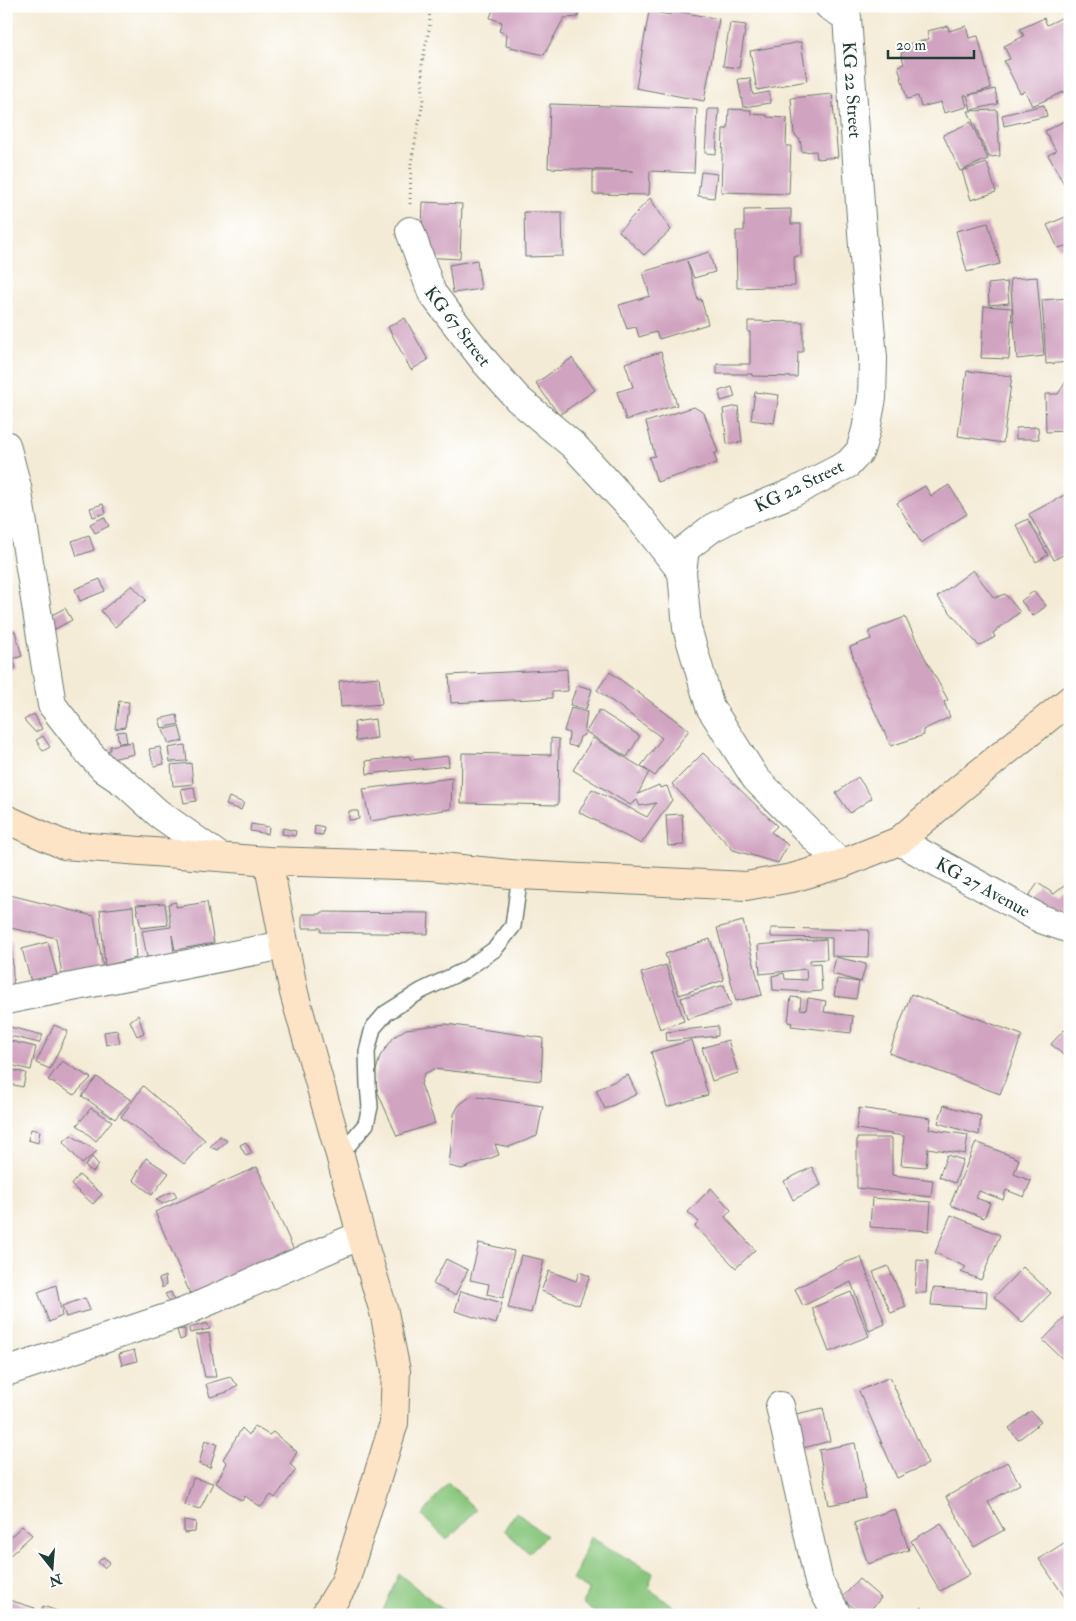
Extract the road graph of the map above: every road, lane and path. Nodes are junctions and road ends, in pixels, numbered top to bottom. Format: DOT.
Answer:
graph roads {
  1 [pos="429,6"];
  2 [pos="829,6"];
  3 [pos="410,231"];
  4 [pos="6,445"];
  5 [pos="682,572"];
  6 [pos="1066,698"];
  7 [pos="6,818"];
  8 [pos="900,840"];
  9 [pos="220,857"];
  10 [pos="268,861"];
  11 [pos="841,864"];
  12 [pos="520,875"];
  13 [pos="1070,928"];
  14 [pos="284,945"];
  15 [pos="6,1000"];
  16 [pos="340,1155"];
  17 [pos="361,1235"];
  18 [pos="6,1372"];
  19 [pos="780,1406"];
  20 [pos="325,1615"];
  21 [pos="837,1615"];
  1 -- 3 [label="path"];
  2 -- 5 [label="street, KG 22 Street"];
  3 -- 5 [label="street, KG 67 Street"];
  4 -- 9 [label="street"];
  5 -- 11 [label="street, KG 22 Street"];
  6 -- 8 [label="main road"];
  7 -- 9 [label="main road"];
  8 -- 11 [label="main road"];
  8 -- 13 [label="street, KG 27 Avenue"];
  9 -- 10 [label="main road"];
  10 -- 12 [label="main road"];
  10 -- 14 [label="main road"];
  11 -- 12 [label="main road"];
  12 -- 16 [label="lane"];
  14 -- 15 [label="street"];
  14 -- 16 [label="main road"];
  16 -- 17 [label="main road"];
  17 -- 18 [label="street"];
  17 -- 20 [label="main road"];
  19 -- 21 [label="street"];
}
